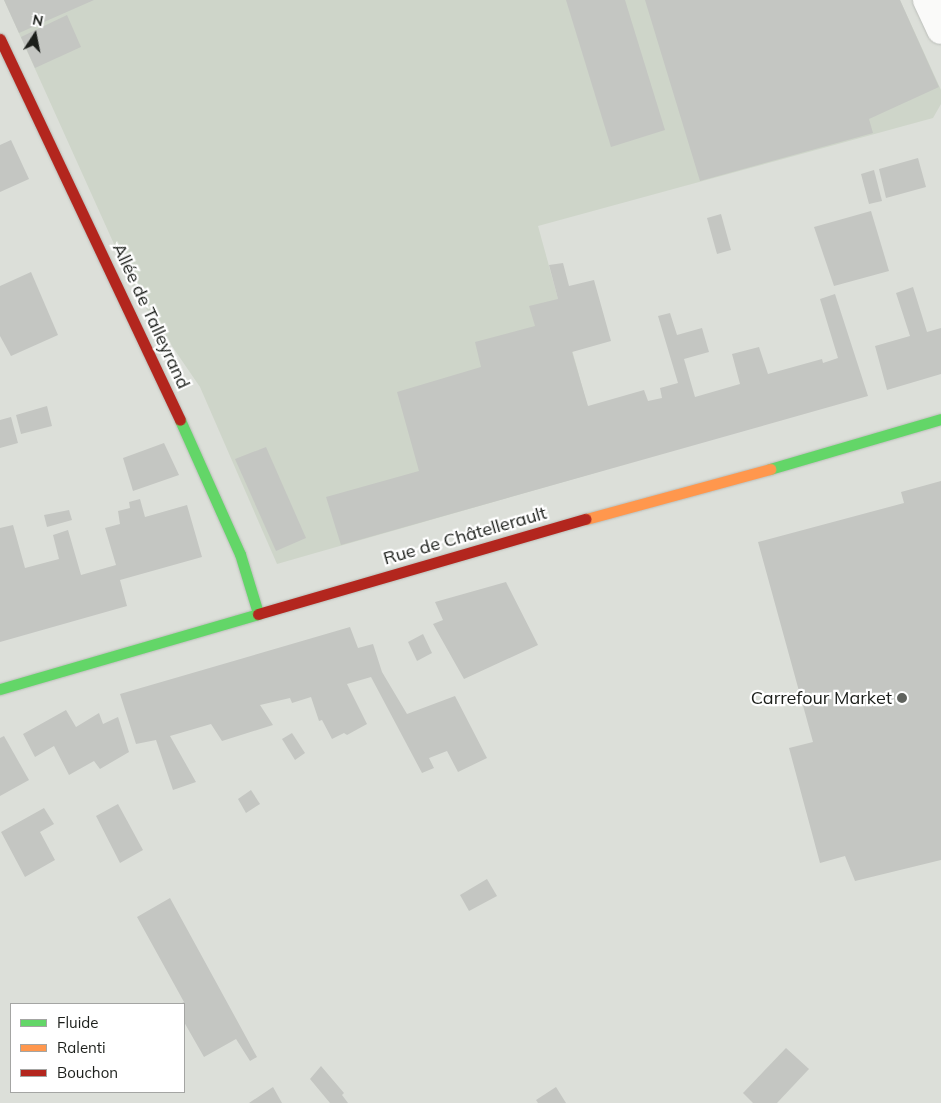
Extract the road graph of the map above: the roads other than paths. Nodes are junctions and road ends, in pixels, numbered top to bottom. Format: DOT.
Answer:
graph roads {
  1 [pos="927,0"];
  2 [pos="941,30"];
  3 [pos="0,39"];
  4 [pos="941,419"];
  5 [pos="258,613"];
  6 [pos="0,689"];
  1 -- 2 [label="street"];
  3 -- 5 [label="main road, Allée de Talleyrand"];
  4 -- 5 [label="main road, Rue de Châtellerault"];
  5 -- 6 [label="main road, Rue de Châtellerault"];
}
